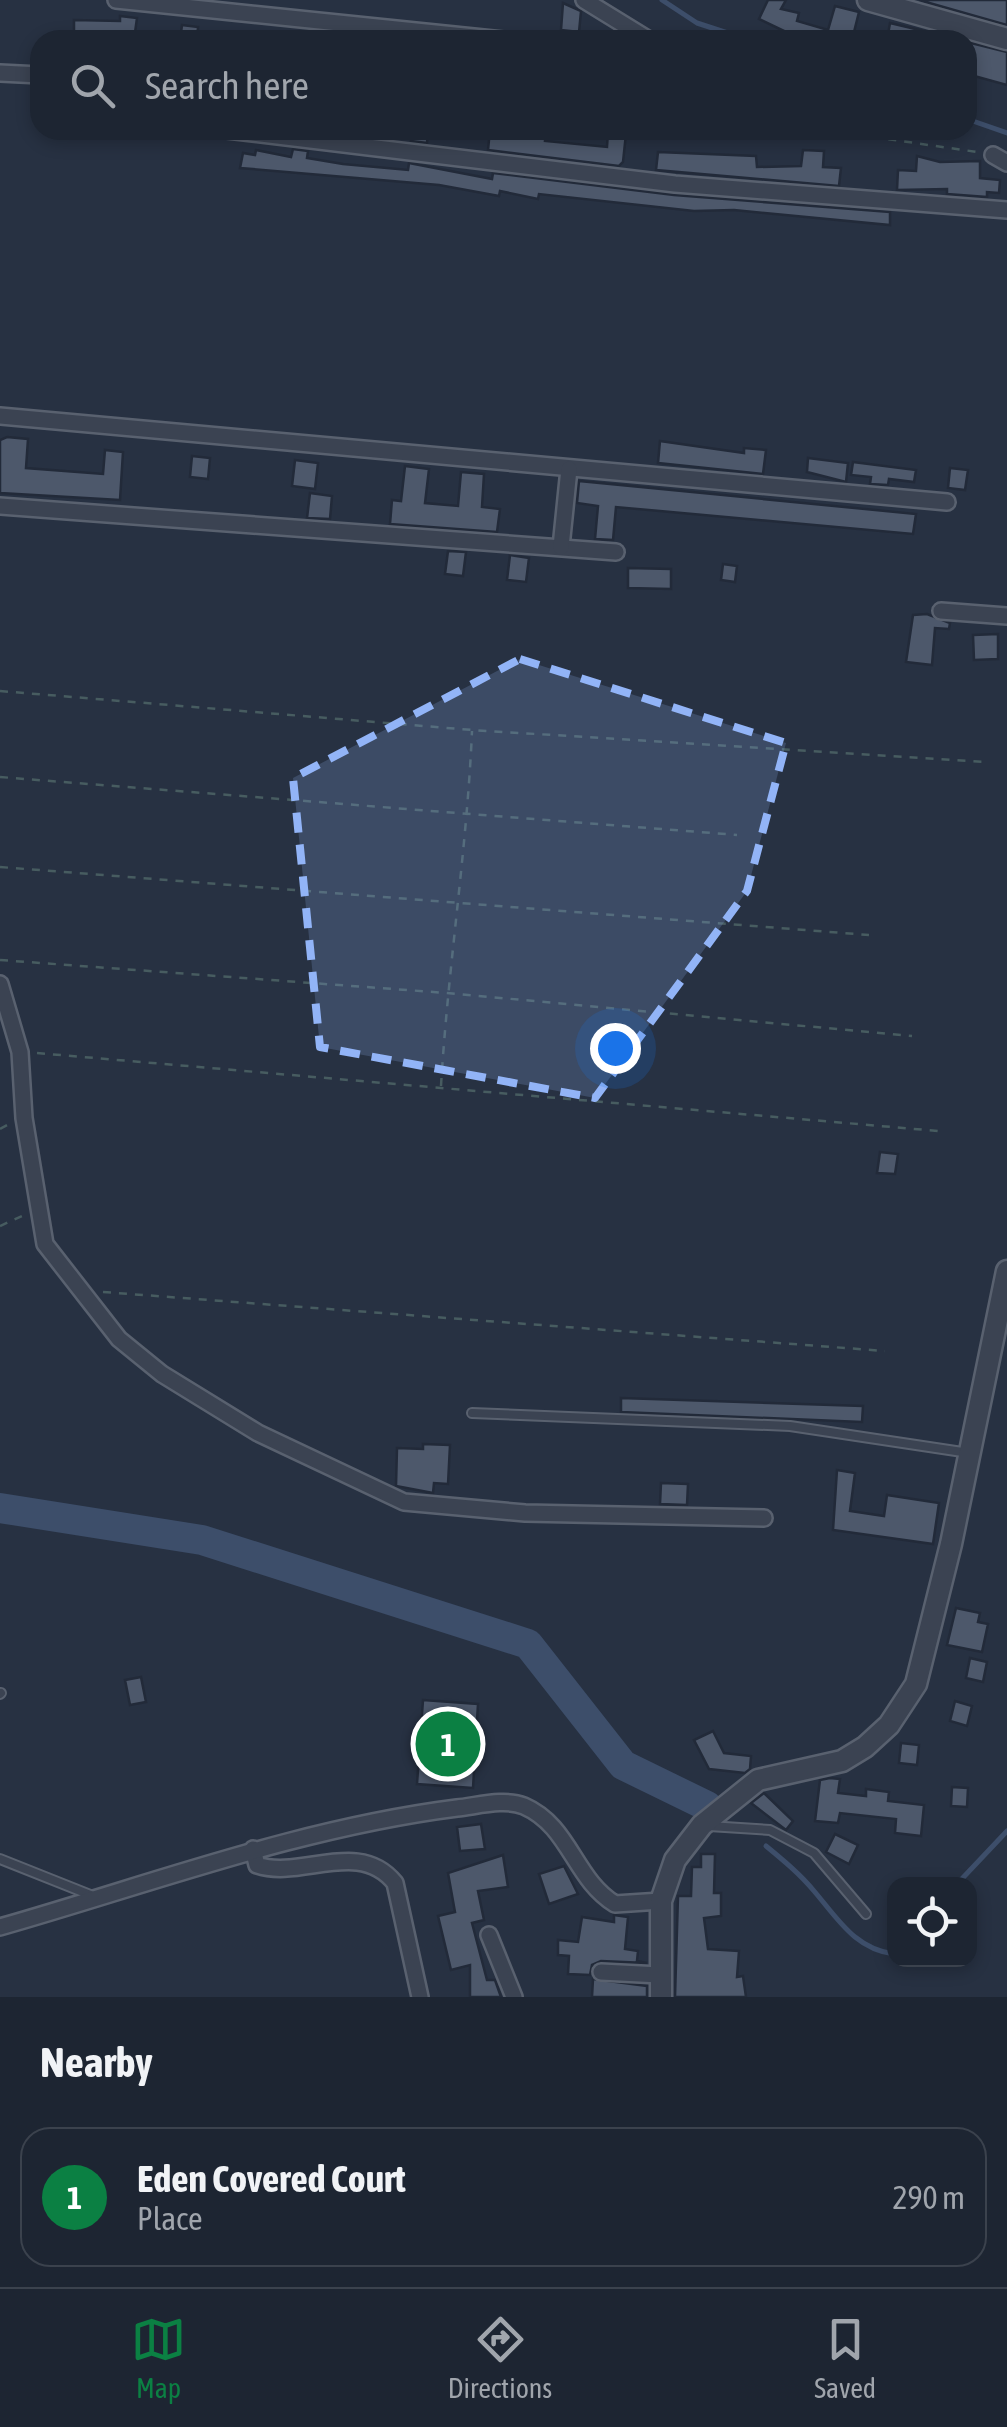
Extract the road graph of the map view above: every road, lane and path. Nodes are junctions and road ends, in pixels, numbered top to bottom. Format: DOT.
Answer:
graph roads {
  1 [pos="116,0"];
  2 [pos="584,0"];
  3 [pos="868,0"];
  4 [pos="406,30"];
  5 [pos="633,30"];
  6 [pos="975,30"];
  7 [pos="977,31"];
  8 [pos="1007,39"];
  9 [pos="0,73"];
  10 [pos="30,74"];
  11 [pos="311,140"];
  12 [pos="885,140"];
  13 [pos="1000,159"];
  14 [pos="1007,210"];
  15 [pos="0,416"];
  16 [pos="569,469"];
  17 [pos="948,502"];
  18 [pos="0,506"];
  19 [pos="561,547"];
  20 [pos="616,552"];
  21 [pos="941,610"];
  22 [pos="1007,616"];
  23 [pos="0,691"];
  24 [pos="472,730"];
  25 [pos="986,762"];
  26 [pos="0,777"];
  27 [pos="469,812"];
  28 [pos="737,834"];
  29 [pos="0,867"];
  30 [pos="455,905"];
  31 [pos="869,935"];
  32 [pos="0,960"];
  33 [pos="0,984"];
  34 [pos="447,994"];
  35 [pos="912,1036"];
  36 [pos="20,1052"];
  37 [pos="440,1088"];
  38 [pos="938,1131"];
  39 [pos="36,1208"];
  40 [pos="0,1226"];
  41 [pos="1007,1270"];
  42 [pos="78,1290"];
  43 [pos="885,1351"];
  44 [pos="472,1413"];
  45 [pos="970,1453"];
  46 [pos="764,1518"];
  47 [pos="702,1825"];
  48 [pos="252,1849"];
  49 [pos="0,1858"];
  50 [pos="98,1899"];
  51 [pos="661,1901"];
  52 [pos="866,1914"];
  53 [pos="0,1927"];
  54 [pos="489,1935"];
  55 [pos="602,1972"];
  56 [pos="660,1974"];
  57 [pos="420,1997"];
  58 [pos="514,1997"];
  59 [pos="662,1997"];
  1 -- 4 [label="street"];
  2 -- 5 [label="street"];
  3 -- 6 [label="street"];
  7 -- 8 [label="street"];
  9 -- 10 [label="street"];
  11 -- 14 [label="street"];
  12 -- 13 [label="path"];
  15 -- 16 [label="street"];
  16 -- 17 [label="street"];
  16 -- 19 [label="street"];
  18 -- 19 [label="street"];
  19 -- 20 [label="street"];
  21 -- 22 [label="street"];
  23 -- 24 [label="path"];
  24 -- 25 [label="path"];
  24 -- 27 [label="path"];
  26 -- 27 [label="path"];
  27 -- 28 [label="path"];
  27 -- 30 [label="path"];
  29 -- 30 [label="path"];
  30 -- 31 [label="path"];
  30 -- 34 [label="path"];
  32 -- 34 [label="path"];
  33 -- 36 [label="street"];
  34 -- 35 [label="path"];
  34 -- 37 [label="path"];
  36 -- 37 [label="path"];
  36 -- 39 [label="street"];
  37 -- 38 [label="path"];
  39 -- 40 [label="path"];
  39 -- 42 [label="street"];
  41 -- 45 [label="street"];
  42 -- 43 [label="path"];
  42 -- 46 [label="street"];
  44 -- 45 [label="lane"];
  45 -- 47 [label="street"];
  47 -- 51 [label="street"];
  47 -- 52 [label="lane"];
  48 -- 50 [label="street"];
  48 -- 51 [label="street"];
  48 -- 57 [label="street"];
  49 -- 50 [label="lane"];
  50 -- 53 [label="street"];
  51 -- 56 [label="street"];
  54 -- 58 [label="street"];
  55 -- 56 [label="street"];
  56 -- 59 [label="street"];
}
